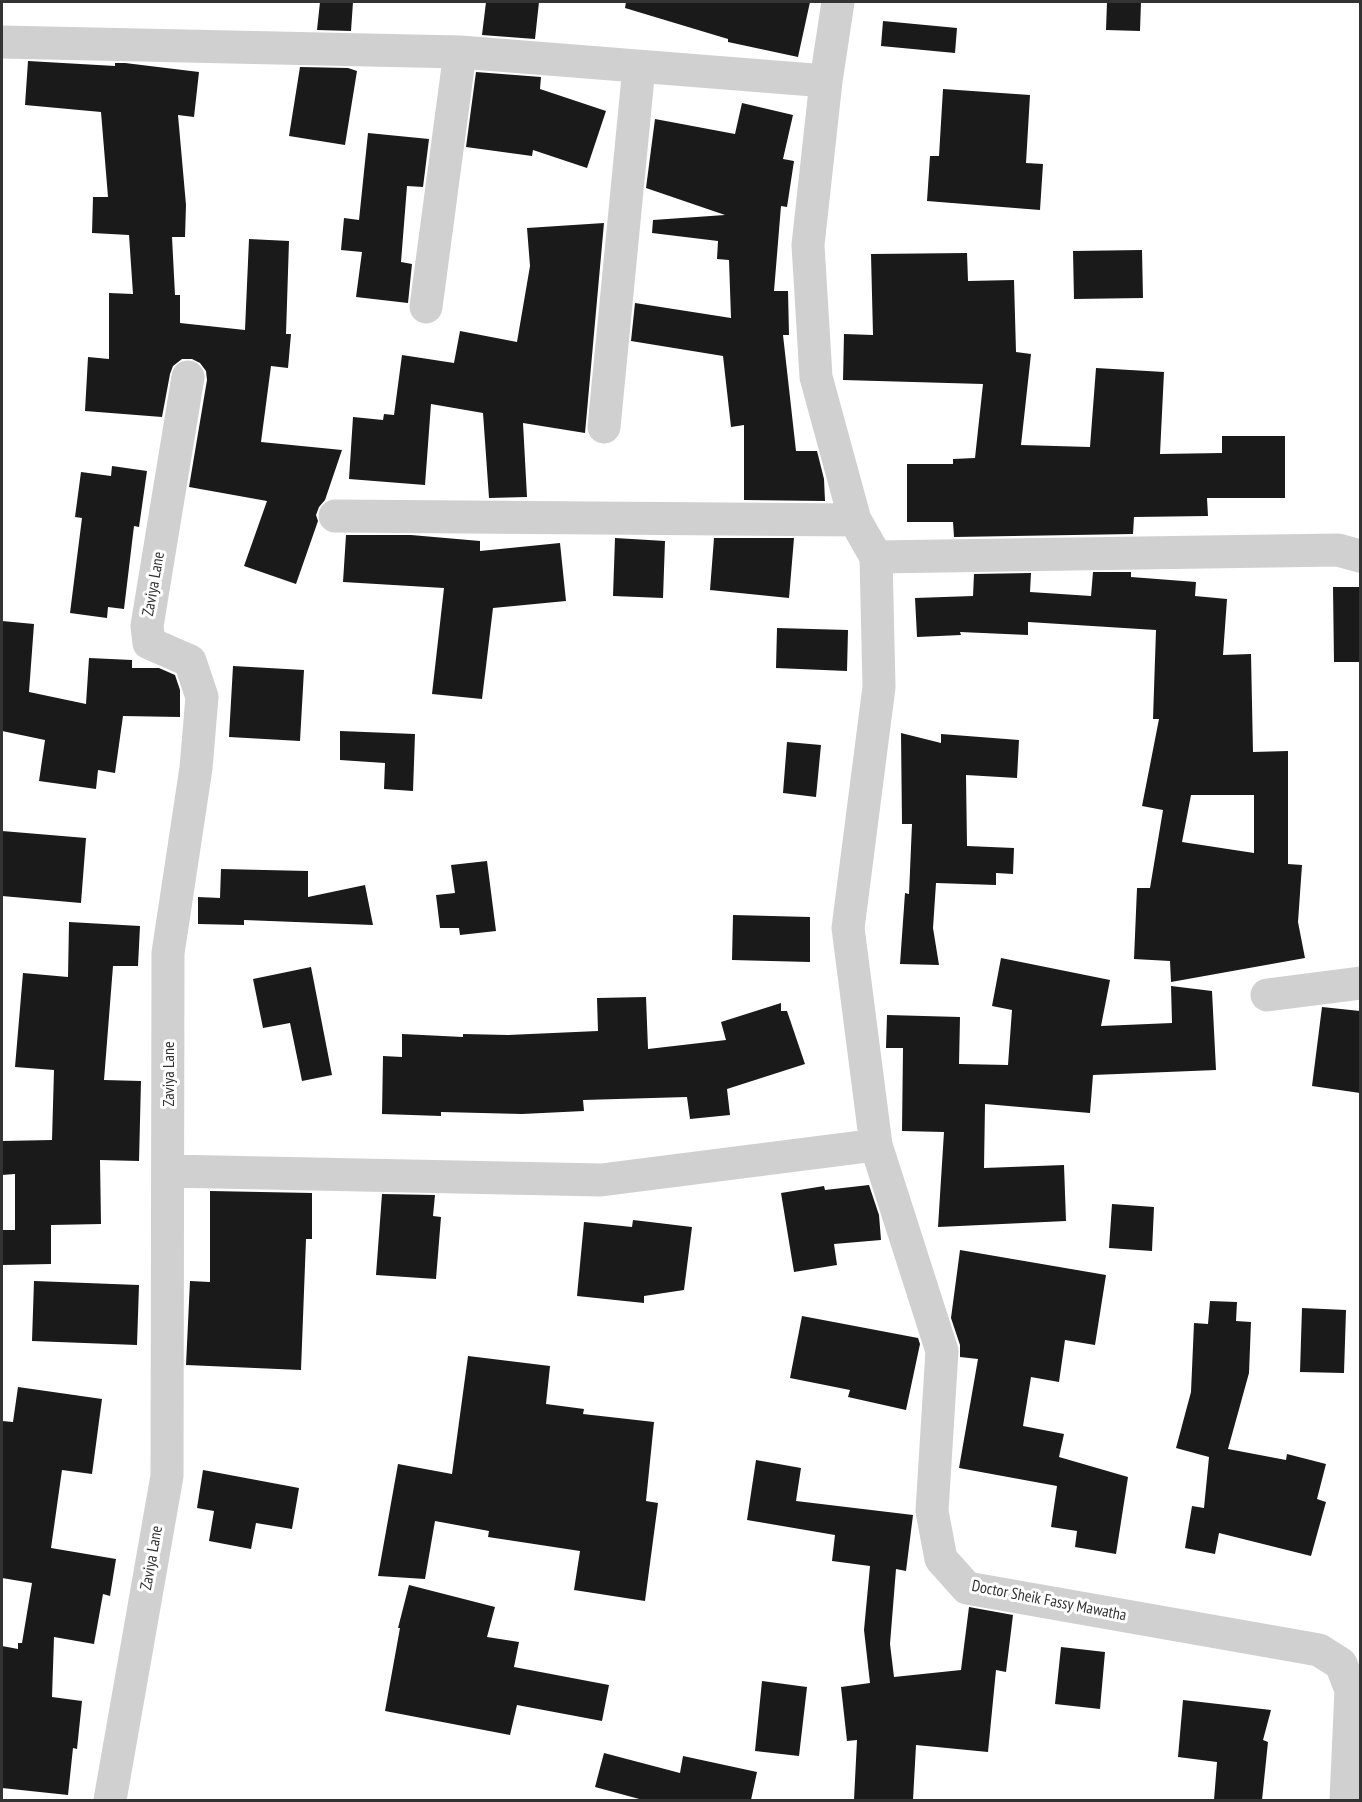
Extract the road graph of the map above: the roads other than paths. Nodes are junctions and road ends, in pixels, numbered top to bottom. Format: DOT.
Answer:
graph roads {
  1 [pos="838,2"];
  2 [pos="2,42"];
  3 [pos="460,52"];
  4 [pos="639,67"];
  5 [pos="826,81"];
  6 [pos="426,307"];
  7 [pos="188,377"];
  8 [pos="604,427"];
  9 [pos="334,516"];
  10 [pos="855,520"];
  11 [pos="1360,556"];
  12 [pos="876,558"];
  13 [pos="1360,983"];
  14 [pos="1267,995"];
  15 [pos="876,1145"];
  16 [pos="169,1172"];
  17 [pos="110,1800"];
  18 [pos="1346,1800"];
  1 -- 5 [label="street"];
  2 -- 3 [label="street"];
  3 -- 4 [label="street"];
  3 -- 6 [label="street"];
  4 -- 5 [label="street"];
  4 -- 8 [label="street"];
  5 -- 10 [label="street"];
  7 -- 16 [label="street, Zaviya Lane"];
  9 -- 10 [label="street"];
  10 -- 12 [label="street"];
  11 -- 12 [label="street"];
  12 -- 15 [label="street, Doctor Sheik Fassy Mawatha"];
  13 -- 14 [label="street"];
  15 -- 16 [label="street"];
  15 -- 18 [label="street, Doctor Sheik Fassy Mawatha"];
  16 -- 17 [label="street, Zaviya Lane"];
}
